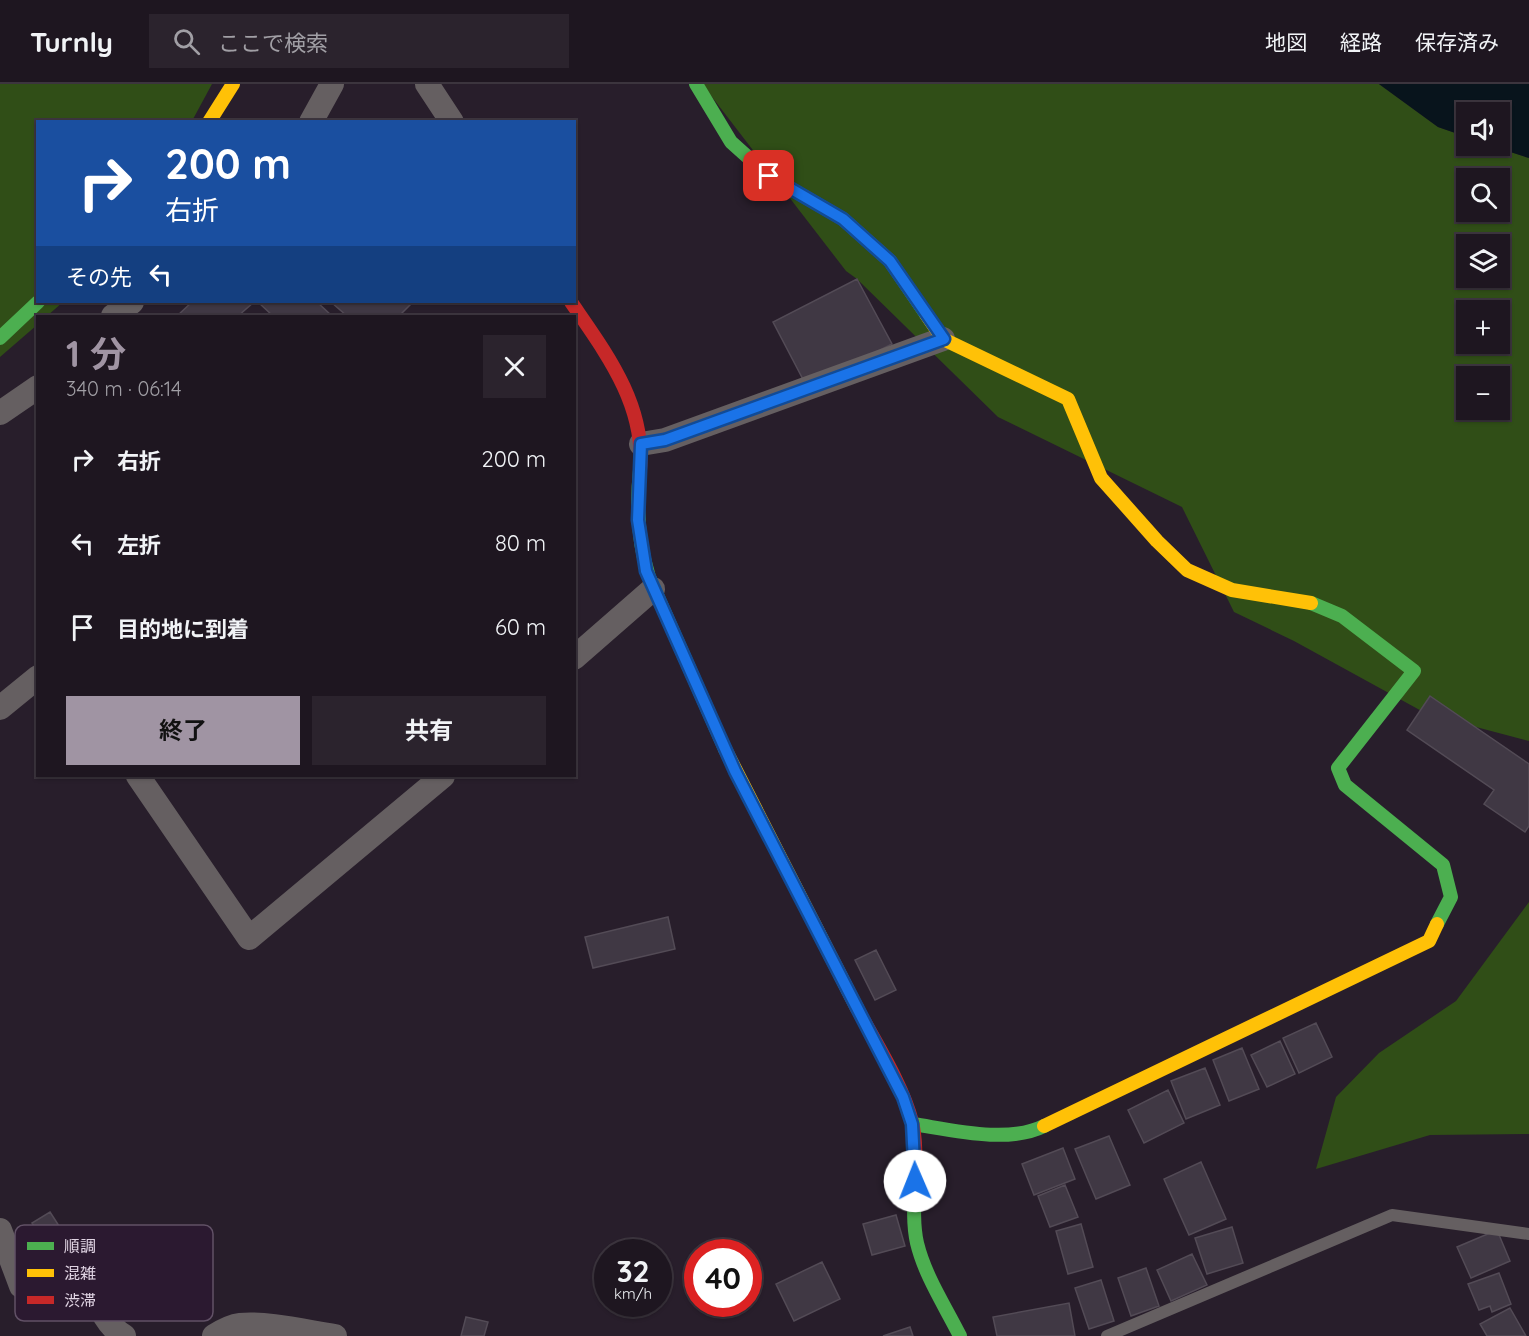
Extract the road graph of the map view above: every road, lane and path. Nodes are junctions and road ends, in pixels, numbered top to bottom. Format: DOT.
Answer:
graph roads {
  1 [pos="233,84"];
  2 [pos="332,84"];
  3 [pos="427,84"];
  4 [pos="696,84"];
  5 [pos="210,120"];
  6 [pos="312,120"];
  7 [pos="451,120"];
  8 [pos="37,303"];
  9 [pos="131,303"];
  10 [pos="572,303"];
  11 [pos="114,315"];
  12 [pos="0,338"];
  13 [pos="944,339"];
  14 [pos="36,388"];
  15 [pos="0,413"];
  16 [pos="641,444"];
  17 [pos="653,589"];
  18 [pos="576,656"];
  19 [pos="36,679"];
  20 [pos="0,708"];
  21 [pos="139,777"];
  22 [pos="442,777"];
  23 [pos="912,1124"];
  24 [pos="0,1230"];
  25 [pos="1529,1234"];
  26 [pos="15,1270"];
  27 [pos="107,1321"];
  28 [pos="124,1336"];
  29 [pos="214,1336"];
  30 [pos="335,1336"];
  31 [pos="960,1336"];
  32 [pos="1107,1336"];
  1 -- 5 [label="main road"];
  2 -- 6 [label="street"];
  3 -- 7 [label="street"];
  4 -- 13 [label="main road"];
  8 -- 12 [label="main road"];
  9 -- 11 [label="street"];
  10 -- 16 [label="main road"];
  13 -- 16 [label="street"];
  13 -- 23 [label="main road"];
  14 -- 15 [label="street"];
  16 -- 17 [label="main road"];
  17 -- 18 [label="street"];
  17 -- 23 [label="main road"];
  19 -- 20 [label="street"];
  21 -- 22 [label="street"];
  23 -- 31 [label="main road"];
  24 -- 26 [label="street"];
  25 -- 32 [label="lane"];
  27 -- 28 [label="street"];
  29 -- 30 [label="street"];
}
